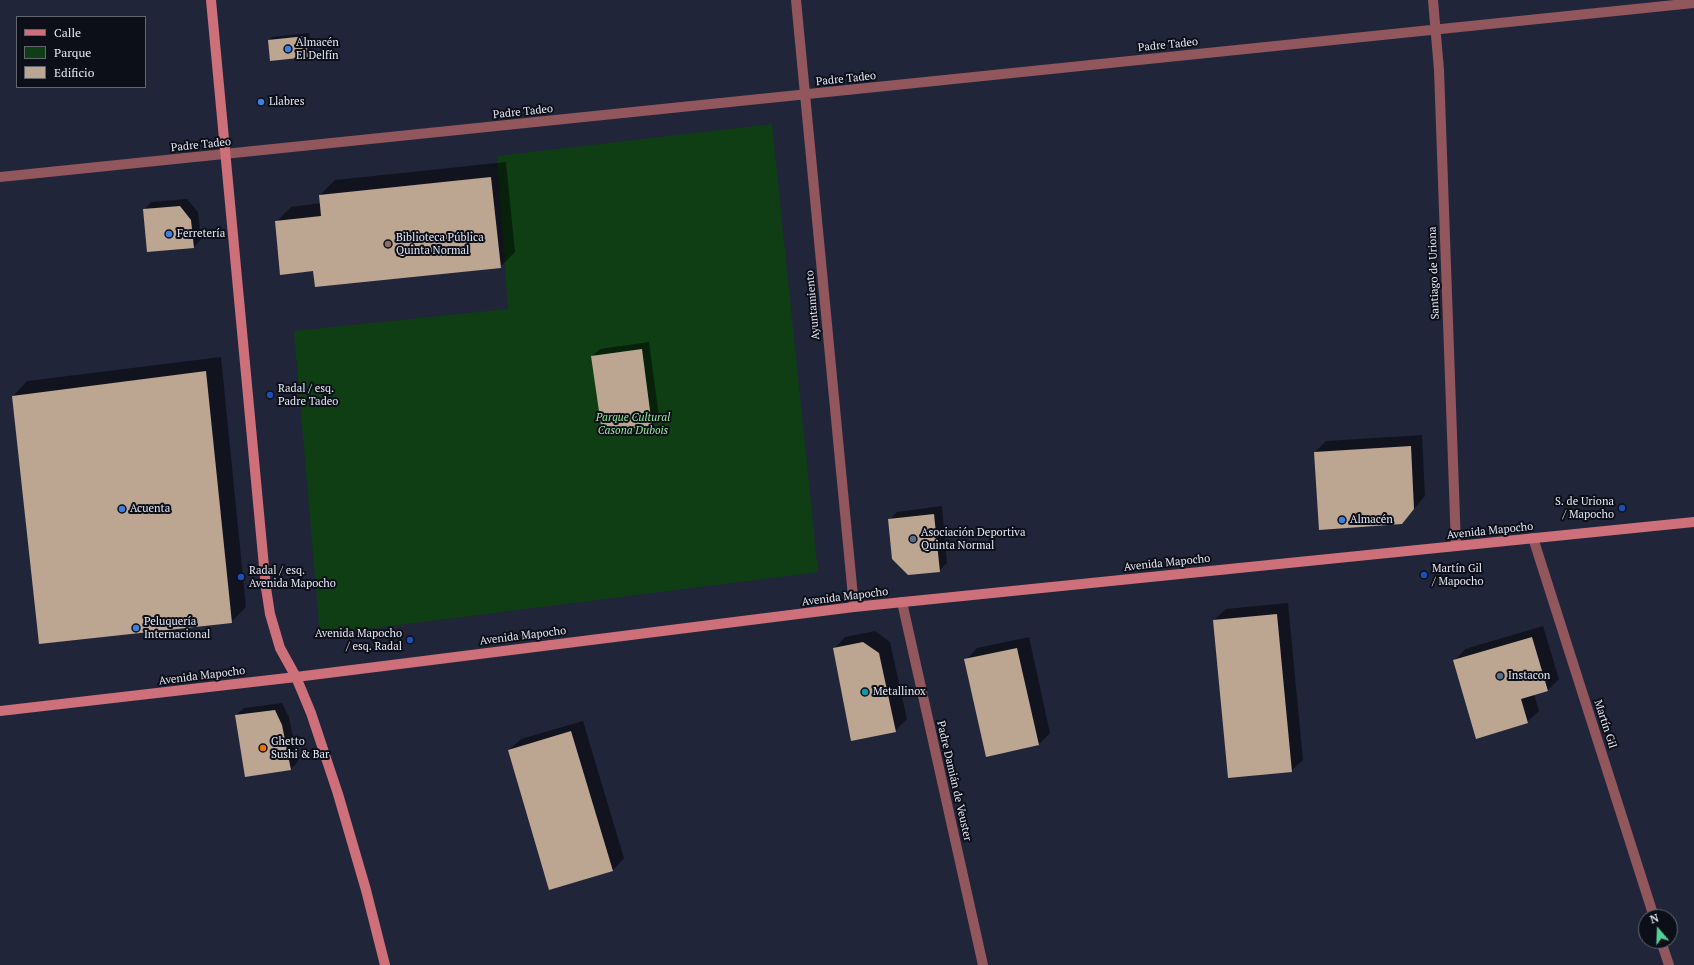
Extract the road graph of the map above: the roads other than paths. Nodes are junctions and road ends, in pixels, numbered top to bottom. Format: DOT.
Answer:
graph roads {
  1 [pos="211,0"];
  2 [pos="796,0"];
  3 [pos="1433,0"];
  4 [pos="1694,3"];
  5 [pos="1436,29"];
  6 [pos="805,95"];
  7 [pos="225,155"];
  8 [pos="0,177"];
  9 [pos="1694,522"];
  10 [pos="1533,538"];
  11 [pos="1456,546"];
  12 [pos="902,602"];
  13 [pos="854,607"];
  14 [pos="296,677"];
  15 [pos="0,711"];
  16 [pos="1651,909"];
  17 [pos="1664,949"];
  18 [pos="385,965"];
  19 [pos="983,965"];
  20 [pos="1669,965"];
  1 -- 7 [label="main road"];
  2 -- 6 [label="street, Ayuntamiento"];
  3 -- 5 [label="street, Santiago de Uriona"];
  4 -- 5 [label="street, Padre Tadeo"];
  5 -- 6 [label="street, Padre Tadeo"];
  5 -- 11 [label="street, Santiago de Uriona"];
  6 -- 7 [label="street, Padre Tadeo"];
  6 -- 13 [label="street, Ayuntamiento"];
  7 -- 8 [label="street, Padre Tadeo"];
  7 -- 14 [label="main road"];
  9 -- 10 [label="main road, Avenida Mapocho"];
  10 -- 11 [label="main road, Avenida Mapocho"];
  10 -- 16 [label="street, Martín Gil"];
  11 -- 12 [label="main road, Avenida Mapocho"];
  12 -- 13 [label="main road, Avenida Mapocho"];
  12 -- 19 [label="street, Padre Damián de Veuster"];
  13 -- 14 [label="main road, Avenida Mapocho"];
  14 -- 15 [label="main road, Avenida Mapocho"];
  14 -- 18 [label="main road"];
  17 -- 20 [label="street"];
}
